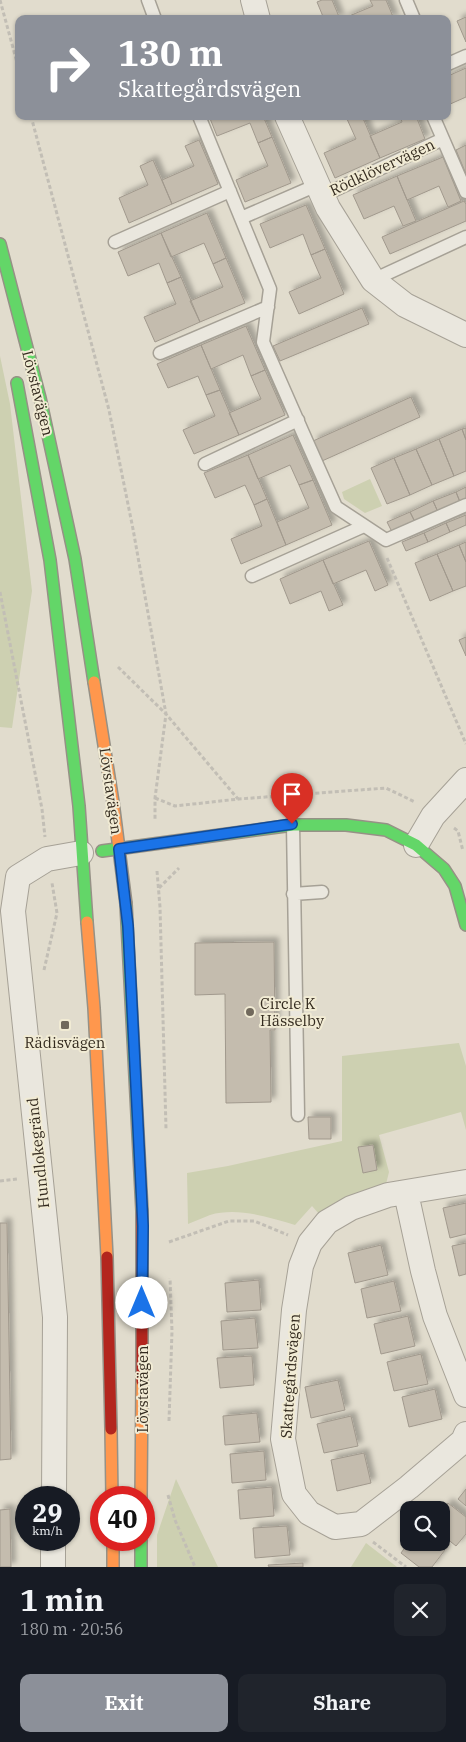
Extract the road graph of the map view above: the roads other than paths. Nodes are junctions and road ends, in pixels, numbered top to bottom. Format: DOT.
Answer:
graph roads {
  1 [pos="148,0"];
  2 [pos="253,0"];
  3 [pos="406,0"];
  4 [pos="154,15"];
  5 [pos="257,15"];
  6 [pos="412,15"];
  7 [pos="466,56"];
  8 [pos="451,63"];
  9 [pos="200,120"];
  10 [pos="289,120"];
  11 [pos="435,120"];
  12 [pos="443,139"];
  13 [pos="465,188"];
  14 [pos="320,190"];
  15 [pos="230,191"];
  16 [pos="241,218"];
  17 [pos="466,237"];
  18 [pos="115,242"];
  19 [pos="0,244"];
  20 [pos="373,280"];
  21 [pos="268,307"];
  22 [pos="466,335"];
  23 [pos="160,352"];
  24 [pos="15,372"];
  25 [pos="298,420"];
  26 [pos="205,464"];
  27 [pos="466,505"];
  28 [pos="364,526"];
  29 [pos="252,576"];
  30 [pos="466,780"];
  31 [pos="292,824"];
  32 [pos="416,845"];
  33 [pos="119,849"];
  34 [pos="80,854"];
  35 [pos="322,892"];
  36 [pos="294,894"];
  37 [pos="466,925"];
  38 [pos="298,1115"];
  39 [pos="466,1182"];
  40 [pos="406,1193"];
  41 [pos="466,1395"];
  42 [pos="466,1434"];
  43 [pos="54,1486"];
  44 [pos="112,1486"];
  45 [pos="141,1486"];
  46 [pos="53,1551"];
  47 [pos="113,1551"];
  48 [pos="141,1551"];
  49 [pos="53,1567"];
  50 [pos="113,1567"];
  51 [pos="141,1567"];
  1 -- 4 [label="lane"];
  2 -- 5 [label="street"];
  3 -- 6 [label="lane"];
  7 -- 8 [label="lane"];
  9 -- 15 [label="lane"];
  10 -- 14 [label="street, Rödklövervägen"];
  11 -- 12 [label="lane, Rödklövervägen"];
  12 -- 13 [label="lane, Rödklövervägen"];
  12 -- 14 [label="lane, Rödklövervägen"];
  14 -- 16 [label="lane, Rödklövervägen"];
  14 -- 20 [label="street, Rödklövervägen"];
  15 -- 16 [label="lane"];
  15 -- 18 [label="lane"];
  16 -- 21 [label="lane"];
  17 -- 20 [label="lane"];
  19 -- 33 [label="street, Lövstavägen"];
  20 -- 22 [label="street, Rödklövervägen"];
  21 -- 23 [label="lane"];
  21 -- 25 [label="lane"];
  24 -- 34 [label="street, Lövstavägen"];
  25 -- 26 [label="lane"];
  25 -- 28 [label="lane"];
  27 -- 28 [label="lane"];
  28 -- 29 [label="lane"];
  30 -- 32 [label="street"];
  31 -- 32 [label="street"];
  31 -- 33 [label="street"];
  31 -- 36 [label="lane"];
  32 -- 37 [label="street"];
  33 -- 34 [label="street"];
  33 -- 45 [label="street, Lövstavägen"];
  34 -- 43 [label="street, Hundlokegränd"];
  34 -- 44 [label="street, Lövstavägen"];
  35 -- 36 [label="lane"];
  36 -- 38 [label="lane"];
  39 -- 40 [label="street, Skattegårdsvägen"];
  40 -- 41 [label="street"];
  40 -- 42 [label="street, Skattegårdsvägen"];
  46 -- 49 [label="street"];
  47 -- 50 [label="street"];
  48 -- 51 [label="street"];
}
